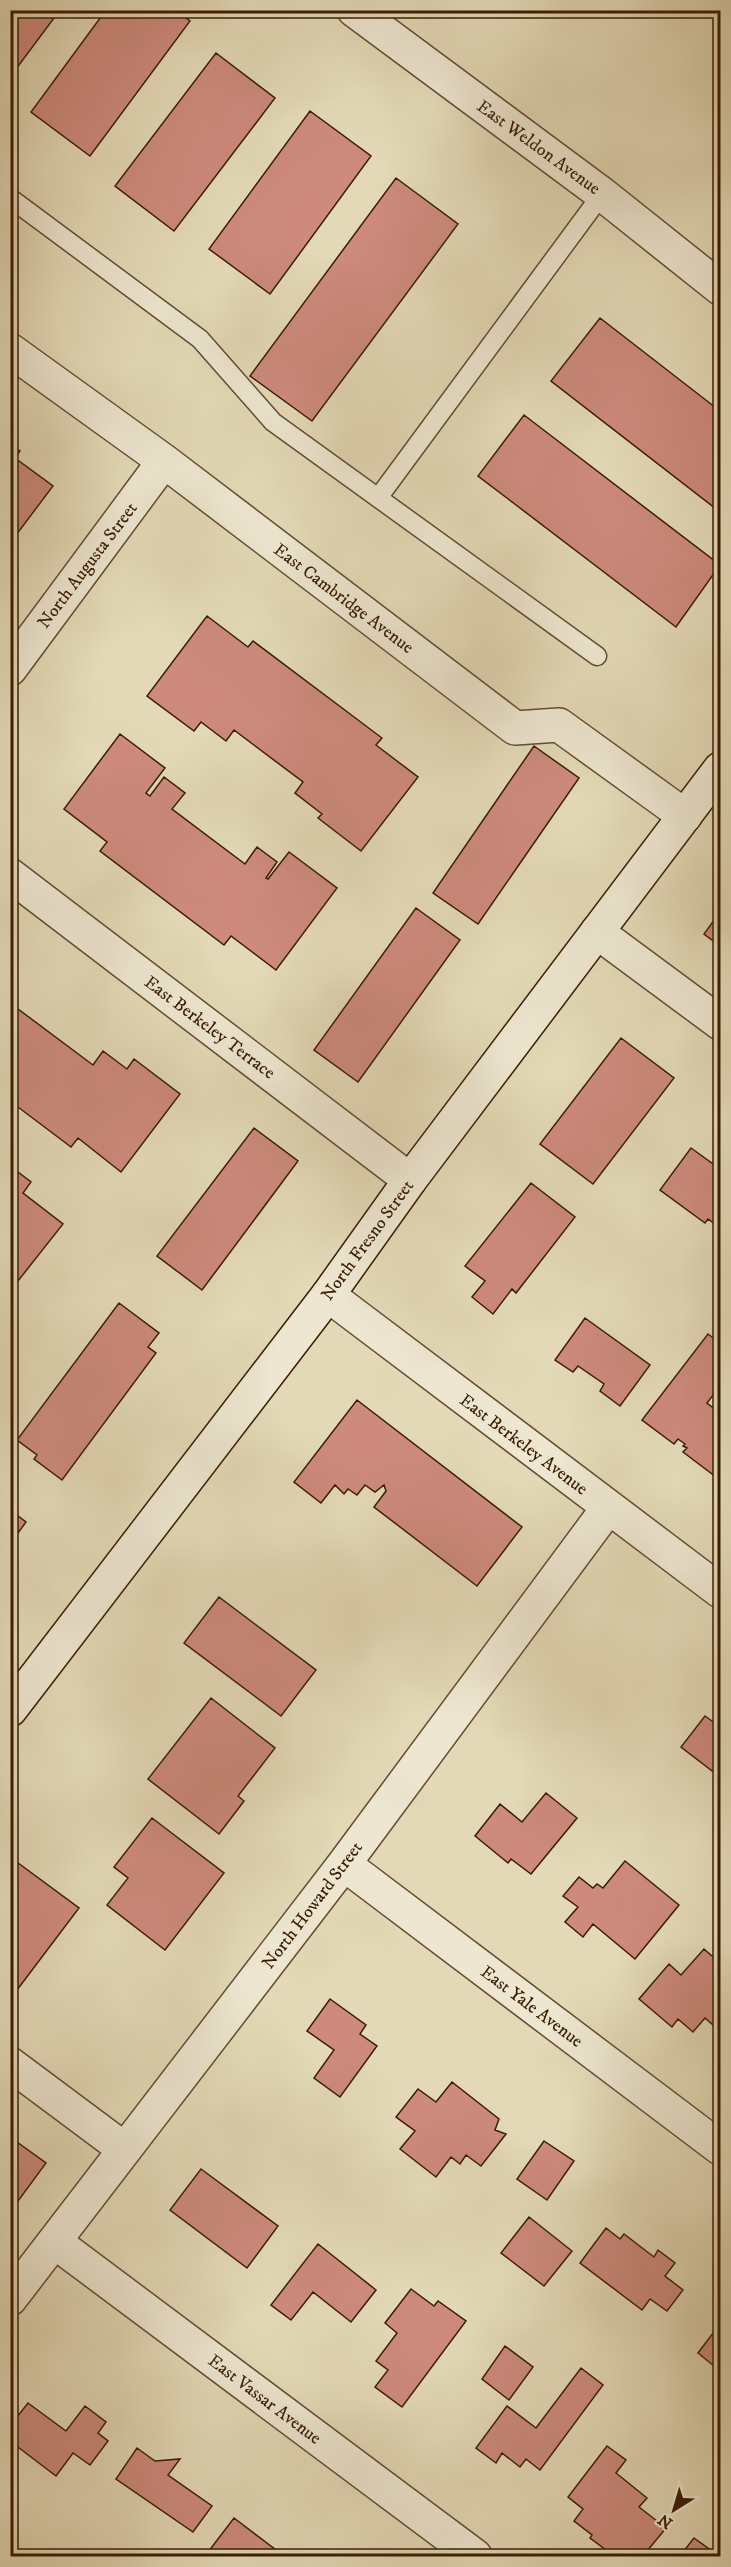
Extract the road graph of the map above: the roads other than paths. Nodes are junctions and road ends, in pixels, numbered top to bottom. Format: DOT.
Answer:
graph roads {
  1 [pos="354,10"];
  2 [pos="602,194"];
  3 [pos="10,198"];
  4 [pos="720,288"];
  5 [pos="10,350"];
  6 [pos="164,461"];
  7 [pos="378,498"];
  8 [pos="597,656"];
  9 [pos="10,669"];
  10 [pos="720,768"];
  11 [pos="685,816"];
  12 [pos="10,875"];
  13 [pos="597,932"];
  14 [pos="720,1023"];
  15 [pos="410,1180"];
  16 [pos="328,1295"];
  17 [pos="608,1508"];
  18 [pos="720,1591"];
  19 [pos="10,1710"];
  20 [pos="344,1864"];
  21 [pos="10,2064"];
  22 [pos="720,2148"];
  23 [pos="124,2149"];
  24 [pos="55,2242"];
  25 [pos="10,2299"];
  26 [pos="475,2556"];
  1 -- 2 [label="street, East Weldon Avenue"];
  2 -- 4 [label="street, East Weldon Avenue"];
  2 -- 7 [label="lane"];
  3 -- 7 [label="lane"];
  5 -- 6 [label="street, East Cambridge Avenue"];
  6 -- 9 [label="street, North Augusta Street"];
  6 -- 11 [label="street, East Cambridge Avenue"];
  7 -- 8 [label="lane"];
  10 -- 11 [label="street, North Fresno Street"];
  11 -- 13 [label="street, North Fresno Street"];
  12 -- 15 [label="street, East Berkeley Terrace"];
  13 -- 14 [label="street"];
  13 -- 15 [label="street, North Fresno Street"];
  15 -- 16 [label="street, North Fresno Street"];
  16 -- 17 [label="street, East Berkeley Avenue"];
  16 -- 19 [label="street, North Fresno Street"];
  17 -- 18 [label="street, East Berkeley Avenue"];
  17 -- 20 [label="street, North Howard Street"];
  20 -- 22 [label="street, East Yale Avenue"];
  20 -- 23 [label="street, North Howard Street"];
  21 -- 23 [label="street"];
  23 -- 24 [label="street, North Howard Street"];
  24 -- 25 [label="street, North Howard Street"];
  24 -- 26 [label="street, East Vassar Avenue"];
}
